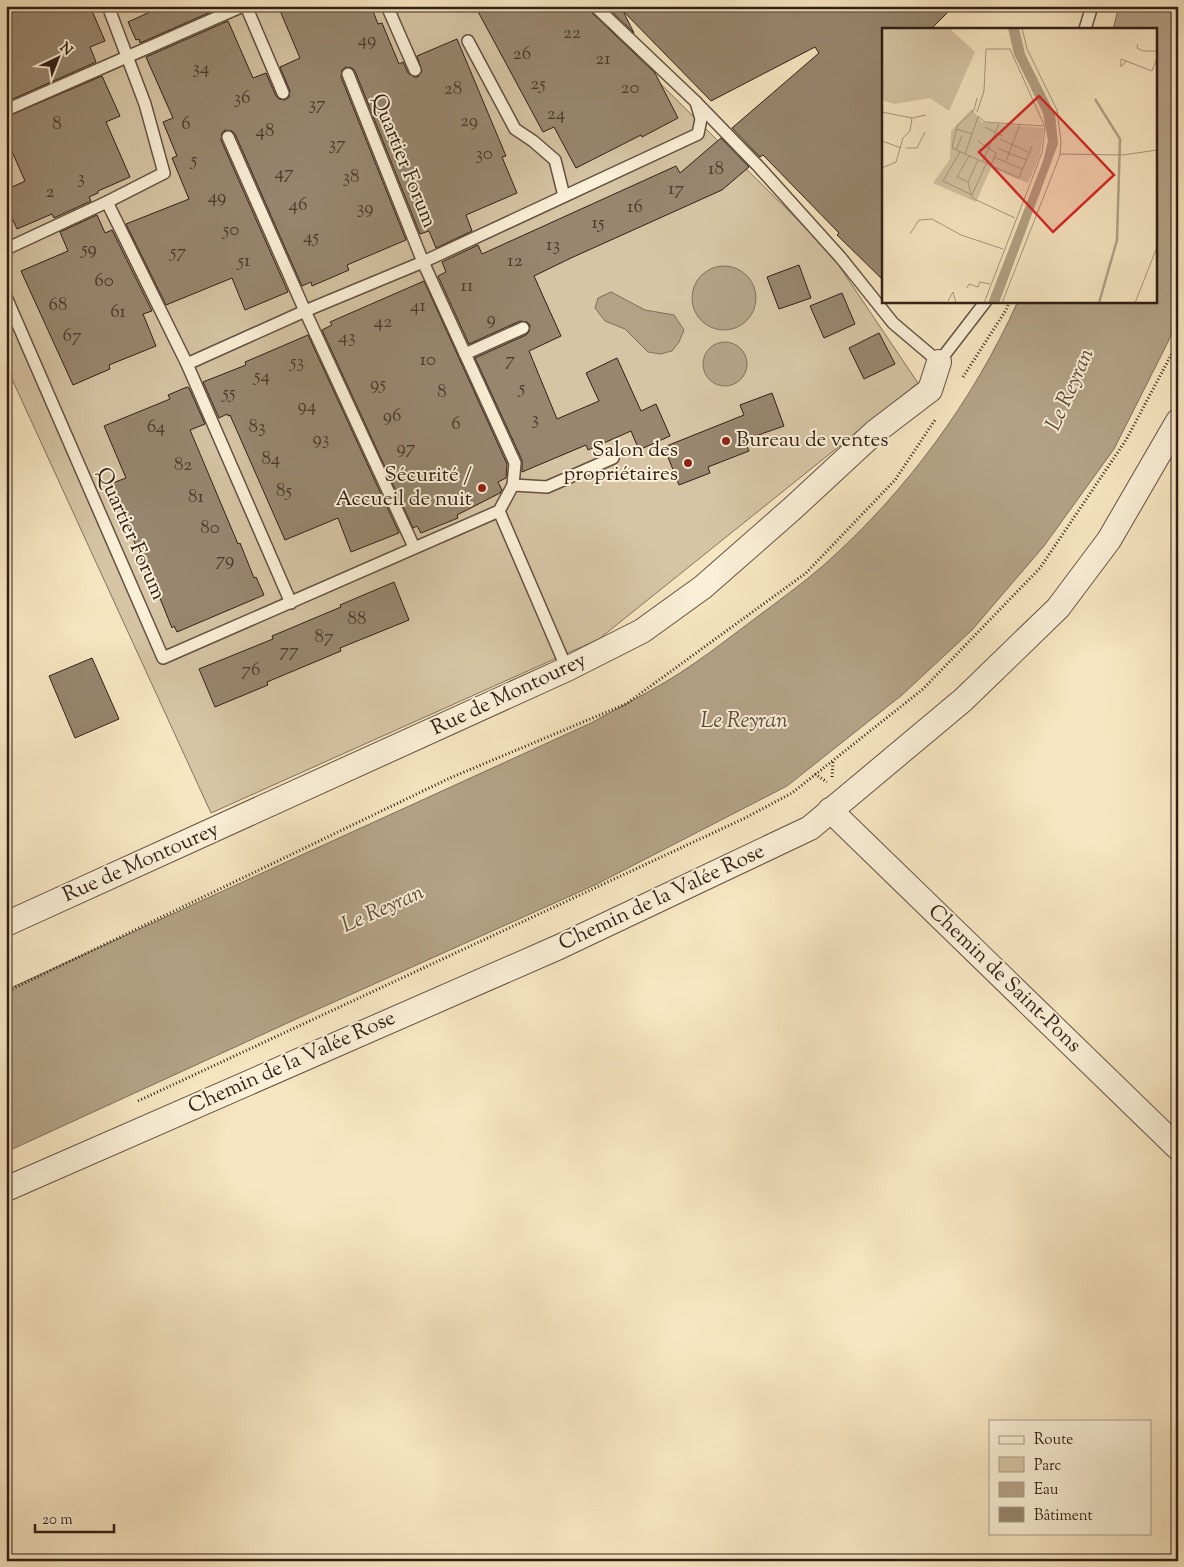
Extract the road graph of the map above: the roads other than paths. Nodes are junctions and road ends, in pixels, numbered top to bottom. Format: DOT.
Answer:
graph roads {
  1 [pos="108,6"];
  2 [pos="244,6"];
  3 [pos="387,6"];
  4 [pos="595,6"];
  5 [pos="1092,6"];
  6 [pos="1085,28"];
  7 [pos="468,41"];
  8 [pos="127,57"];
  9 [pos="415,70"];
  10 [pos="348,74"];
  11 [pos="283,93"];
  12 [pos="696,102"];
  13 [pos="6,110"];
  14 [pos="228,137"];
  15 [pos="564,196"];
  16 [pos="107,202"];
  17 [pos="6,249"];
  18 [pos="423,262"];
  19 [pos="6,297"];
  20 [pos="985,302"];
  21 [pos="306,310"];
  22 [pos="523,328"];
  23 [pos="465,354"];
  24 [pos="939,362"];
  25 [pos="187,364"];
  26 [pos="1178,421"];
  27 [pos="613,458"];
  28 [pos="512,485"];
  29 [pos="499,511"];
  30 [pos="414,547"];
  31 [pos="290,603"];
  32 [pos="568,669"];
  33 [pos="830,810"];
  34 [pos="6,924"];
  35 [pos="1178,1148"];
  36 [pos="6,1189"];
  1 -- 8 [label="lane"];
  2 -- 8 [label="lane"];
  2 -- 11 [label="lane"];
  3 -- 9 [label="lane"];
  4 -- 12 [label="lane"];
  5 -- 6 [label="lane"];
  7 -- 15 [label="lane"];
  8 -- 13 [label="lane"];
  8 -- 16 [label="lane"];
  10 -- 18 [label="lane, Quartier Forum"];
  12 -- 15 [label="lane, Quartier Forum"];
  12 -- 24 [label="lane"];
  14 -- 21 [label="lane"];
  15 -- 18 [label="lane, Quartier Forum"];
  16 -- 17 [label="lane"];
  16 -- 25 [label="lane"];
  18 -- 21 [label="lane, Quartier Forum"];
  18 -- 23 [label="lane, Quartier Forum"];
  19 -- 31 [label="lane, Quartier Forum"];
  20 -- 24 [label="lane"];
  21 -- 25 [label="lane, Quartier Forum"];
  21 -- 30 [label="lane"];
  22 -- 23 [label="lane"];
  23 -- 28 [label="lane, Quartier Forum"];
  24 -- 32 [label="street, Rue de Montourey"];
  25 -- 31 [label="lane"];
  26 -- 33 [label="street, Chemin de la Valée Rose"];
  27 -- 28 [label="lane"];
  28 -- 29 [label="lane, Quartier Forum"];
  29 -- 30 [label="lane, Quartier Forum"];
  29 -- 32 [label="lane"];
  30 -- 31 [label="lane, Quartier Forum"];
  32 -- 34 [label="street, Rue de Montourey"];
  33 -- 35 [label="street, Chemin de Saint-Pons"];
  33 -- 36 [label="street, Chemin de la Valée Rose"];
}
